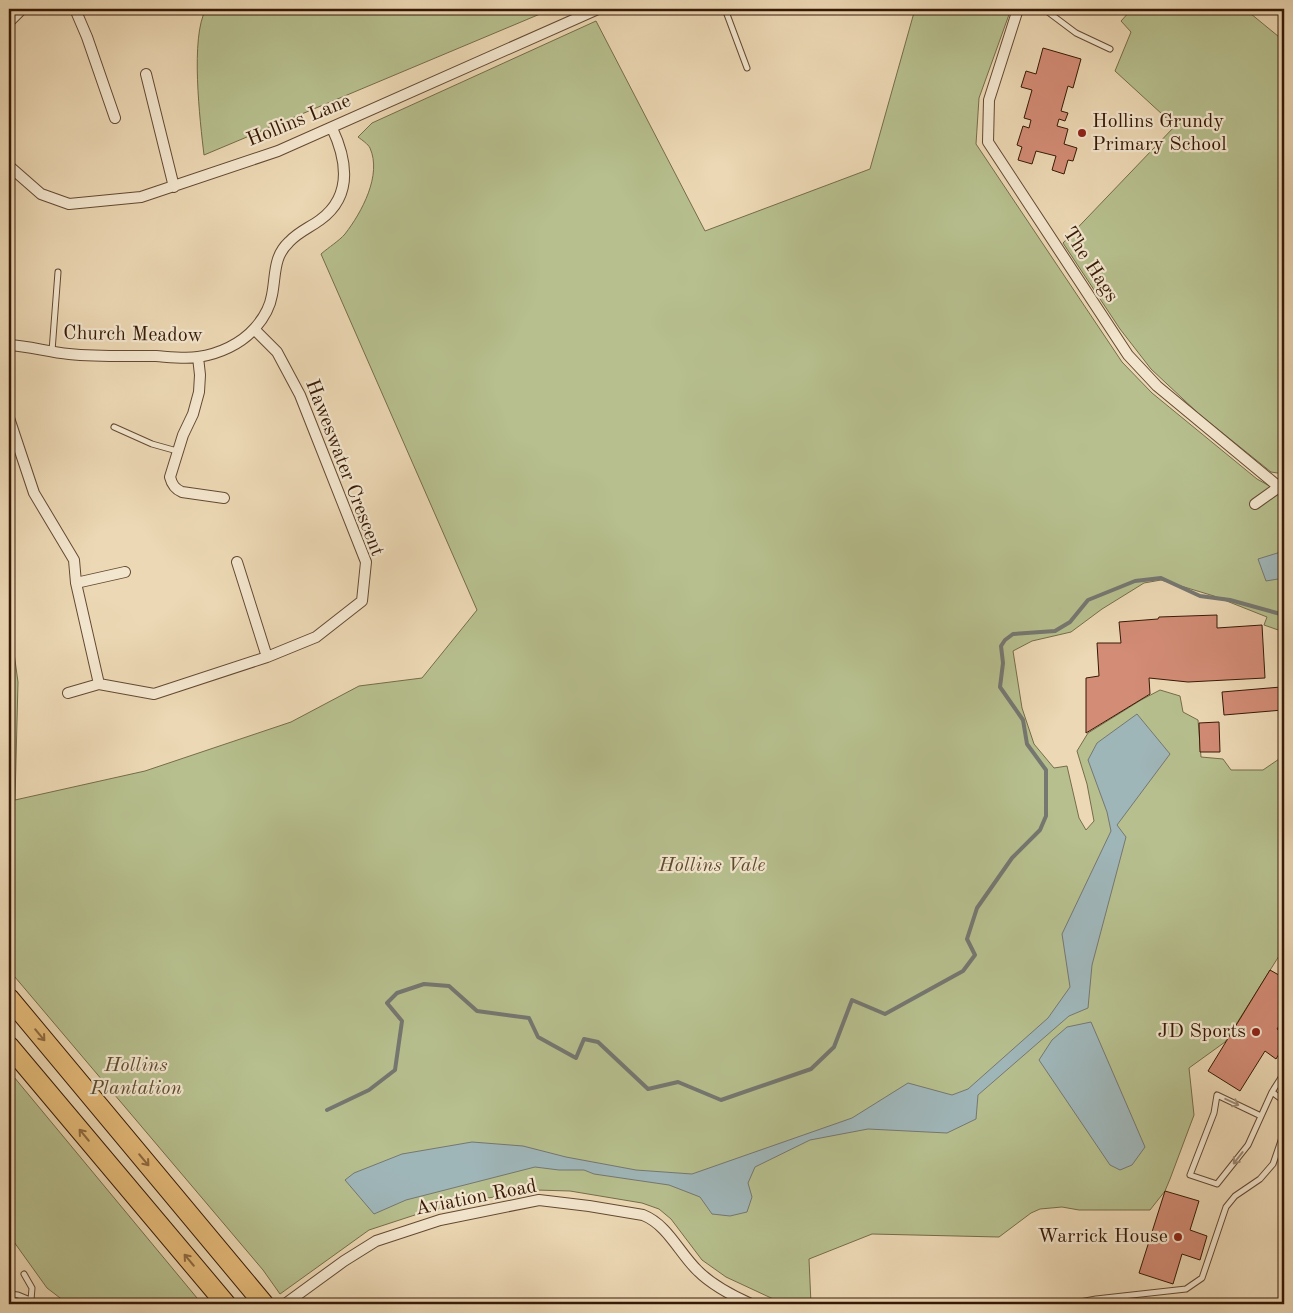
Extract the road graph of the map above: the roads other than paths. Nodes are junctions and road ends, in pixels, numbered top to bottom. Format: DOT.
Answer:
graph roads {
  1 [pos="22,9"];
  2 [pos="75,9"];
  3 [pos="598,9"];
  4 [pos="725,9"];
  5 [pos="1018,9"];
  6 [pos="1044,9"];
  7 [pos="9,22"];
  8 [pos="1110,49"];
  9 [pos="747,68"];
  10 [pos="146,74"];
  11 [pos="115,118"];
  12 [pos="332,128"];
  13 [pos="9,166"];
  14 [pos="174,187"];
  15 [pos="58,272"];
  16 [pos="254,329"];
  17 [pos="9,345"];
  18 [pos="52,351"];
  19 [pos="198,357"];
  20 [pos="9,418"];
  21 [pos="114,427"];
  22 [pos="177,451"];
  23 [pos="1282,486"];
  24 [pos="224,498"];
  25 [pos="1255,504"];
  26 [pos="237,562"];
  27 [pos="125,572"];
  28 [pos="76,583"];
  29 [pos="267,657"];
  30 [pos="99,684"];
  31 [pos="68,693"];
  32 [pos="9,998"];
  33 [pos="9,1046"];
  34 [pos="1284,1073"];
  35 [pos="1272,1092"];
  36 [pos="1284,1101"];
  37 [pos="1261,1116"];
  38 [pos="1284,1132"];
  39 [pos="24,1274"];
  40 [pos="9,1294"];
  41 [pos="32,1300"];
  42 [pos="223,1301"];
  43 [pos="40,1304"];
  44 [pos="264,1304"];
  45 [pos="285,1304"];
  46 [pos="751,1304"];
  47 [pos="1069,1304"];
  1 -- 7 [label="street"];
  2 -- 11 [label="street"];
  3 -- 12 [label="street, Hollins Lane"];
  4 -- 9 [label="lane"];
  5 -- 23 [label="street, The Hags"];
  6 -- 8 [label="lane"];
  10 -- 14 [label="street"];
  12 -- 14 [label="street, Hollins Lane"];
  12 -- 16 [label="street, Church Meadow"];
  13 -- 14 [label="street, Hollins Lane"];
  15 -- 18 [label="lane"];
  16 -- 19 [label="street, Church Meadow"];
  16 -- 29 [label="street, Haweswater Crescent"];
  17 -- 18 [label="street, Church Meadow"];
  18 -- 19 [label="street, Church Meadow"];
  19 -- 22 [label="street"];
  20 -- 28 [label="street"];
  21 -- 22 [label="lane"];
  22 -- 24 [label="street"];
  23 -- 25 [label="street"];
  26 -- 29 [label="street"];
  27 -- 28 [label="street"];
  28 -- 30 [label="street"];
  29 -- 30 [label="street, Haweswater Crescent"];
  30 -- 31 [label="street"];
  32 -- 44 [label="highway, one-way"];
  42 -- 33 [label="highway, one-way"];
  34 -- 35 [label="lane"];
  35 -- 36 [label="lane"];
  35 -- 37 [label="lane"];
  37 -- 37 [label="lane, one-way"];
  38 -- 47 [label="lane"];
  39 -- 41 [label="lane"];
  40 -- 41 [label="lane"];
  41 -- 43 [label="lane"];
  45 -- 46 [label="street, Aviation Road"];
}
